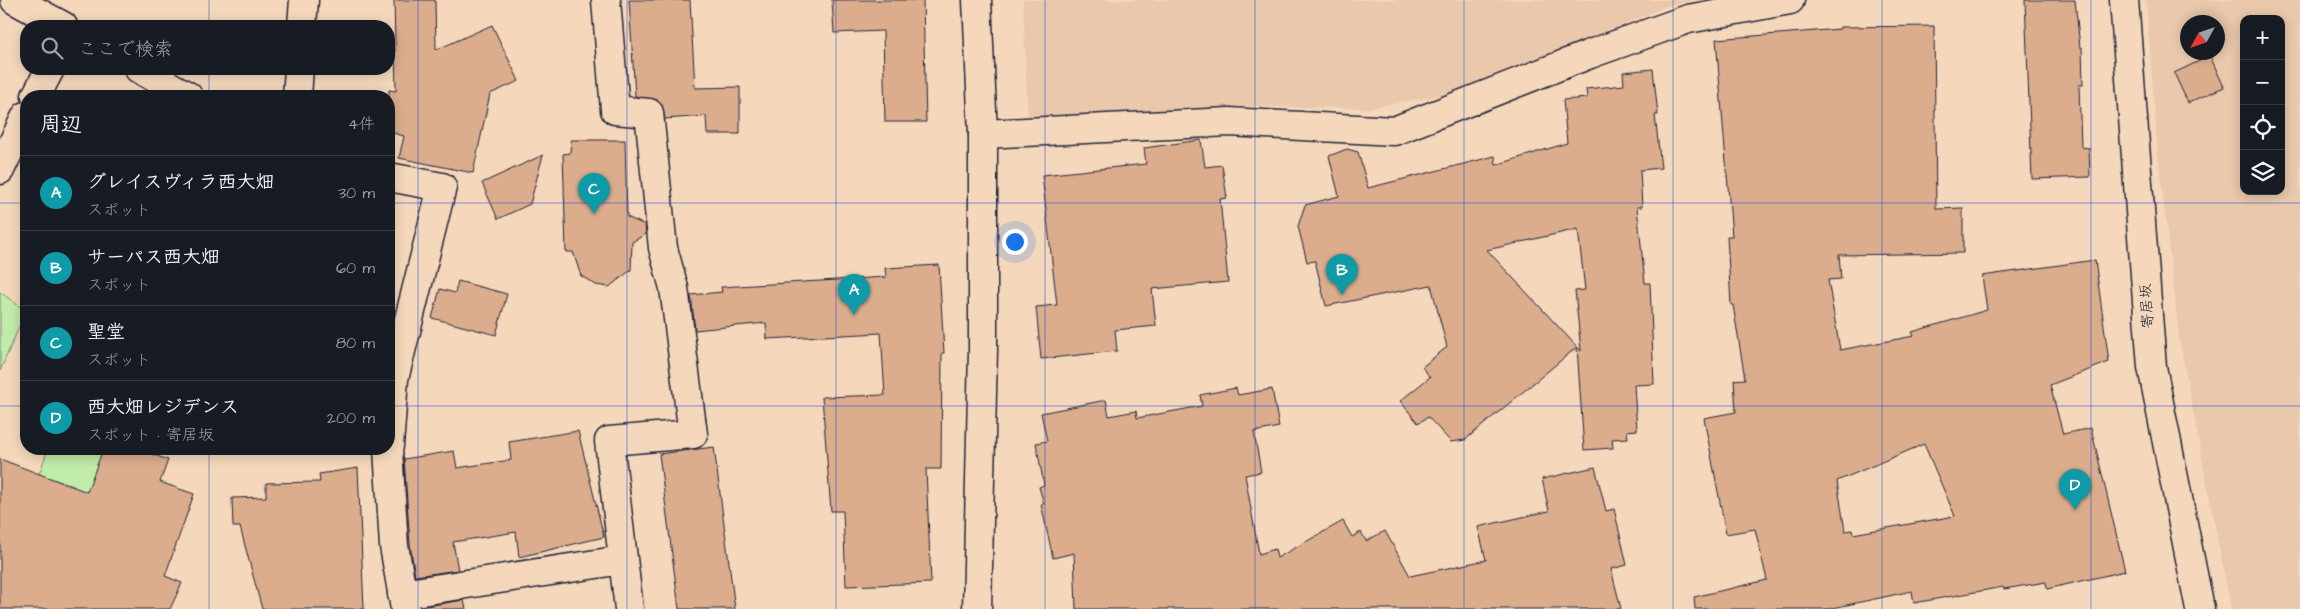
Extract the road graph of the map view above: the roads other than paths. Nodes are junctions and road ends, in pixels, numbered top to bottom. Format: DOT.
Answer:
graph roads {
  1 [pos="15,0"];
  2 [pos="304,0"];
  3 [pos="606,0"];
  4 [pos="977,0"];
  5 [pos="1790,0"];
  6 [pos="2124,0"];
  7 [pos="52,20"];
  8 [pos="302,20"];
  9 [pos="47,75"];
  10 [pos="150,75"];
  11 [pos="299,75"];
  12 [pos="39,90"];
  13 [pos="177,90"];
  14 [pos="297,90"];
  15 [pos="20,128"];
  16 [pos="983,134"];
  17 [pos="0,170"];
  18 [pos="395,178"];
  19 [pos="395,375"];
  20 [pos="389,455"];
  21 [pos="622,560"];
  22 [pos="404,601"];
  23 [pos="629,609"];
  24 [pos="978,609"];
  25 [pos="2200,609"];
  1 -- 7 [label="street"];
  2 -- 8 [label="street"];
  3 -- 21 [label="street"];
  4 -- 16 [label="street"];
  5 -- 16 [label="street"];
  6 -- 25 [label="street, 寄居坂"];
  9 -- 12 [label="street"];
  10 -- 13 [label="street"];
  11 -- 14 [label="street"];
  15 -- 17 [label="street"];
  16 -- 24 [label="street"];
  18 -- 19 [label="street"];
  20 -- 22 [label="street"];
  21 -- 22 [label="street"];
  21 -- 23 [label="street"];
}
